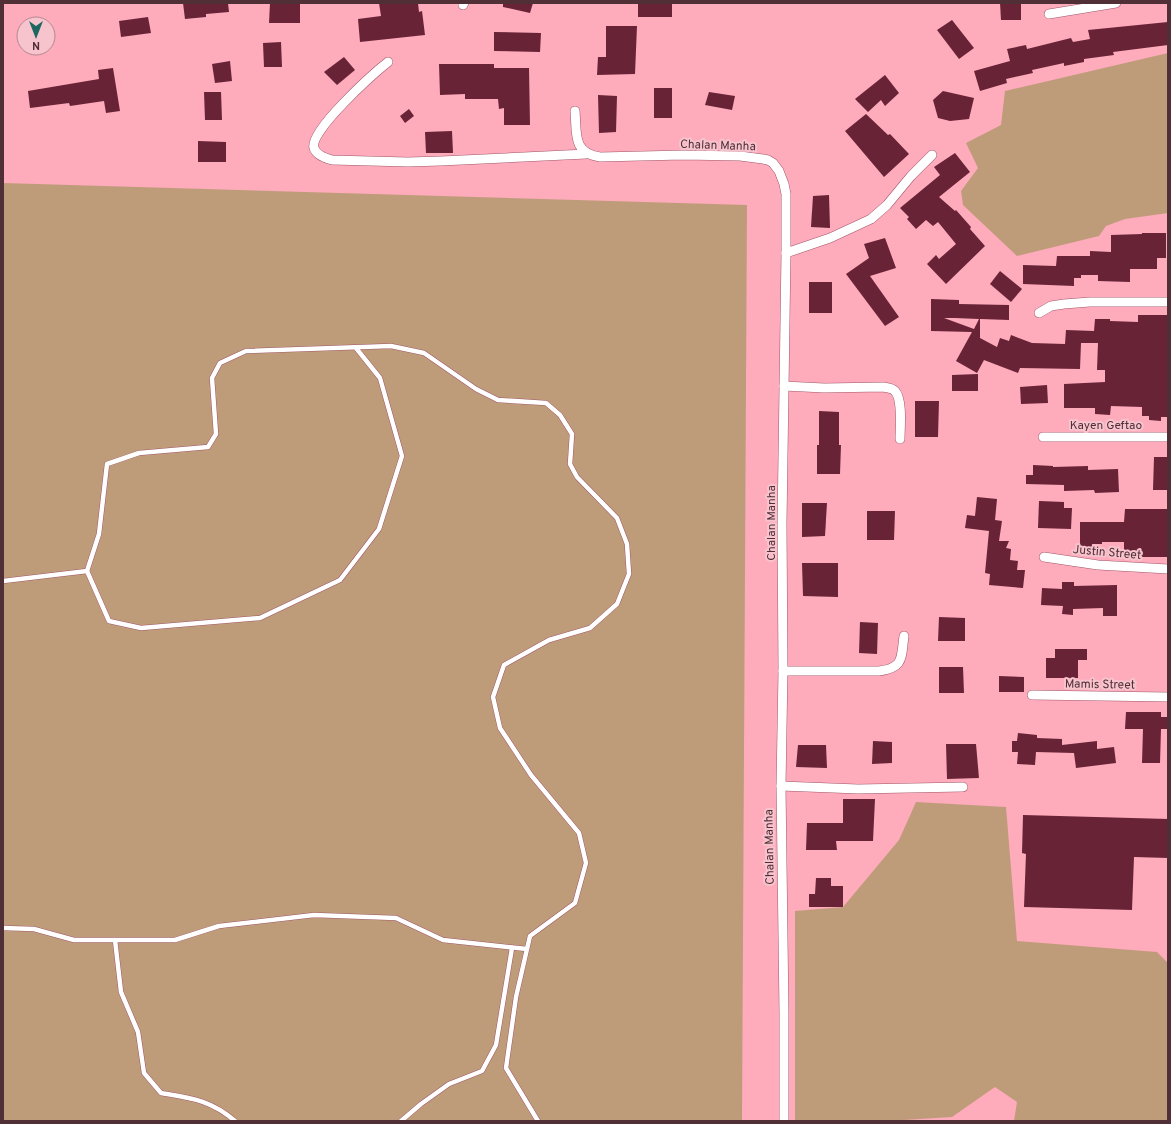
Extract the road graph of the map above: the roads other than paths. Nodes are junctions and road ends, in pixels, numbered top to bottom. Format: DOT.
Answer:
graph roads {
  1 [pos="1116,3"];
  2 [pos="1049,14"];
  3 [pos="388,62"];
  4 [pos="576,111"];
  5 [pos="586,154"];
  6 [pos="932,155"];
  7 [pos="786,253"];
  8 [pos="1168,302"];
  9 [pos="1039,313"];
  10 [pos="356,348"];
  11 [pos="784,386"];
  12 [pos="1043,437"];
  13 [pos="1168,437"];
  14 [pos="900,439"];
  15 [pos="1044,557"];
  16 [pos="1168,569"];
  17 [pos="87,571"];
  18 [pos="3,581"];
  19 [pos="904,636"];
  20 [pos="783,671"];
  21 [pos="1032,695"];
  22 [pos="1168,697"];
  23 [pos="781,786"];
  24 [pos="963,788"];
  25 [pos="3,928"];
  26 [pos="115,940"];
  27 [pos="512,948"];
  28 [pos="527,950"];
  29 [pos="235,1121"];
  30 [pos="401,1121"];
  31 [pos="538,1121"];
  32 [pos="784,1121"];
  1 -- 2 [label="street"];
  3 -- 5 [label="street, Chalan Manha"];
  4 -- 5 [label="street"];
  5 -- 7 [label="street, Chalan Manha"];
  6 -- 7 [label="street"];
  7 -- 11 [label="street, Chalan Manha"];
  8 -- 9 [label="street"];
  10 -- 17 [label="lane"];
  10 -- 17 [label="lane"];
  10 -- 28 [label="lane"];
  11 -- 14 [label="street"];
  11 -- 20 [label="street, Chalan Manha"];
  12 -- 13 [label="street, Kayen Geftao"];
  15 -- 16 [label="street, Justin Street"];
  17 -- 18 [label="lane"];
  19 -- 20 [label="street"];
  20 -- 23 [label="street, Chalan Manha"];
  21 -- 22 [label="street, Mamis Street"];
  23 -- 24 [label="street"];
  23 -- 32 [label="street, Chalan Manha"];
  25 -- 26 [label="lane"];
  26 -- 27 [label="lane"];
  26 -- 29 [label="lane"];
  27 -- 28 [label="lane"];
  27 -- 30 [label="lane"];
  28 -- 31 [label="lane"];
}
